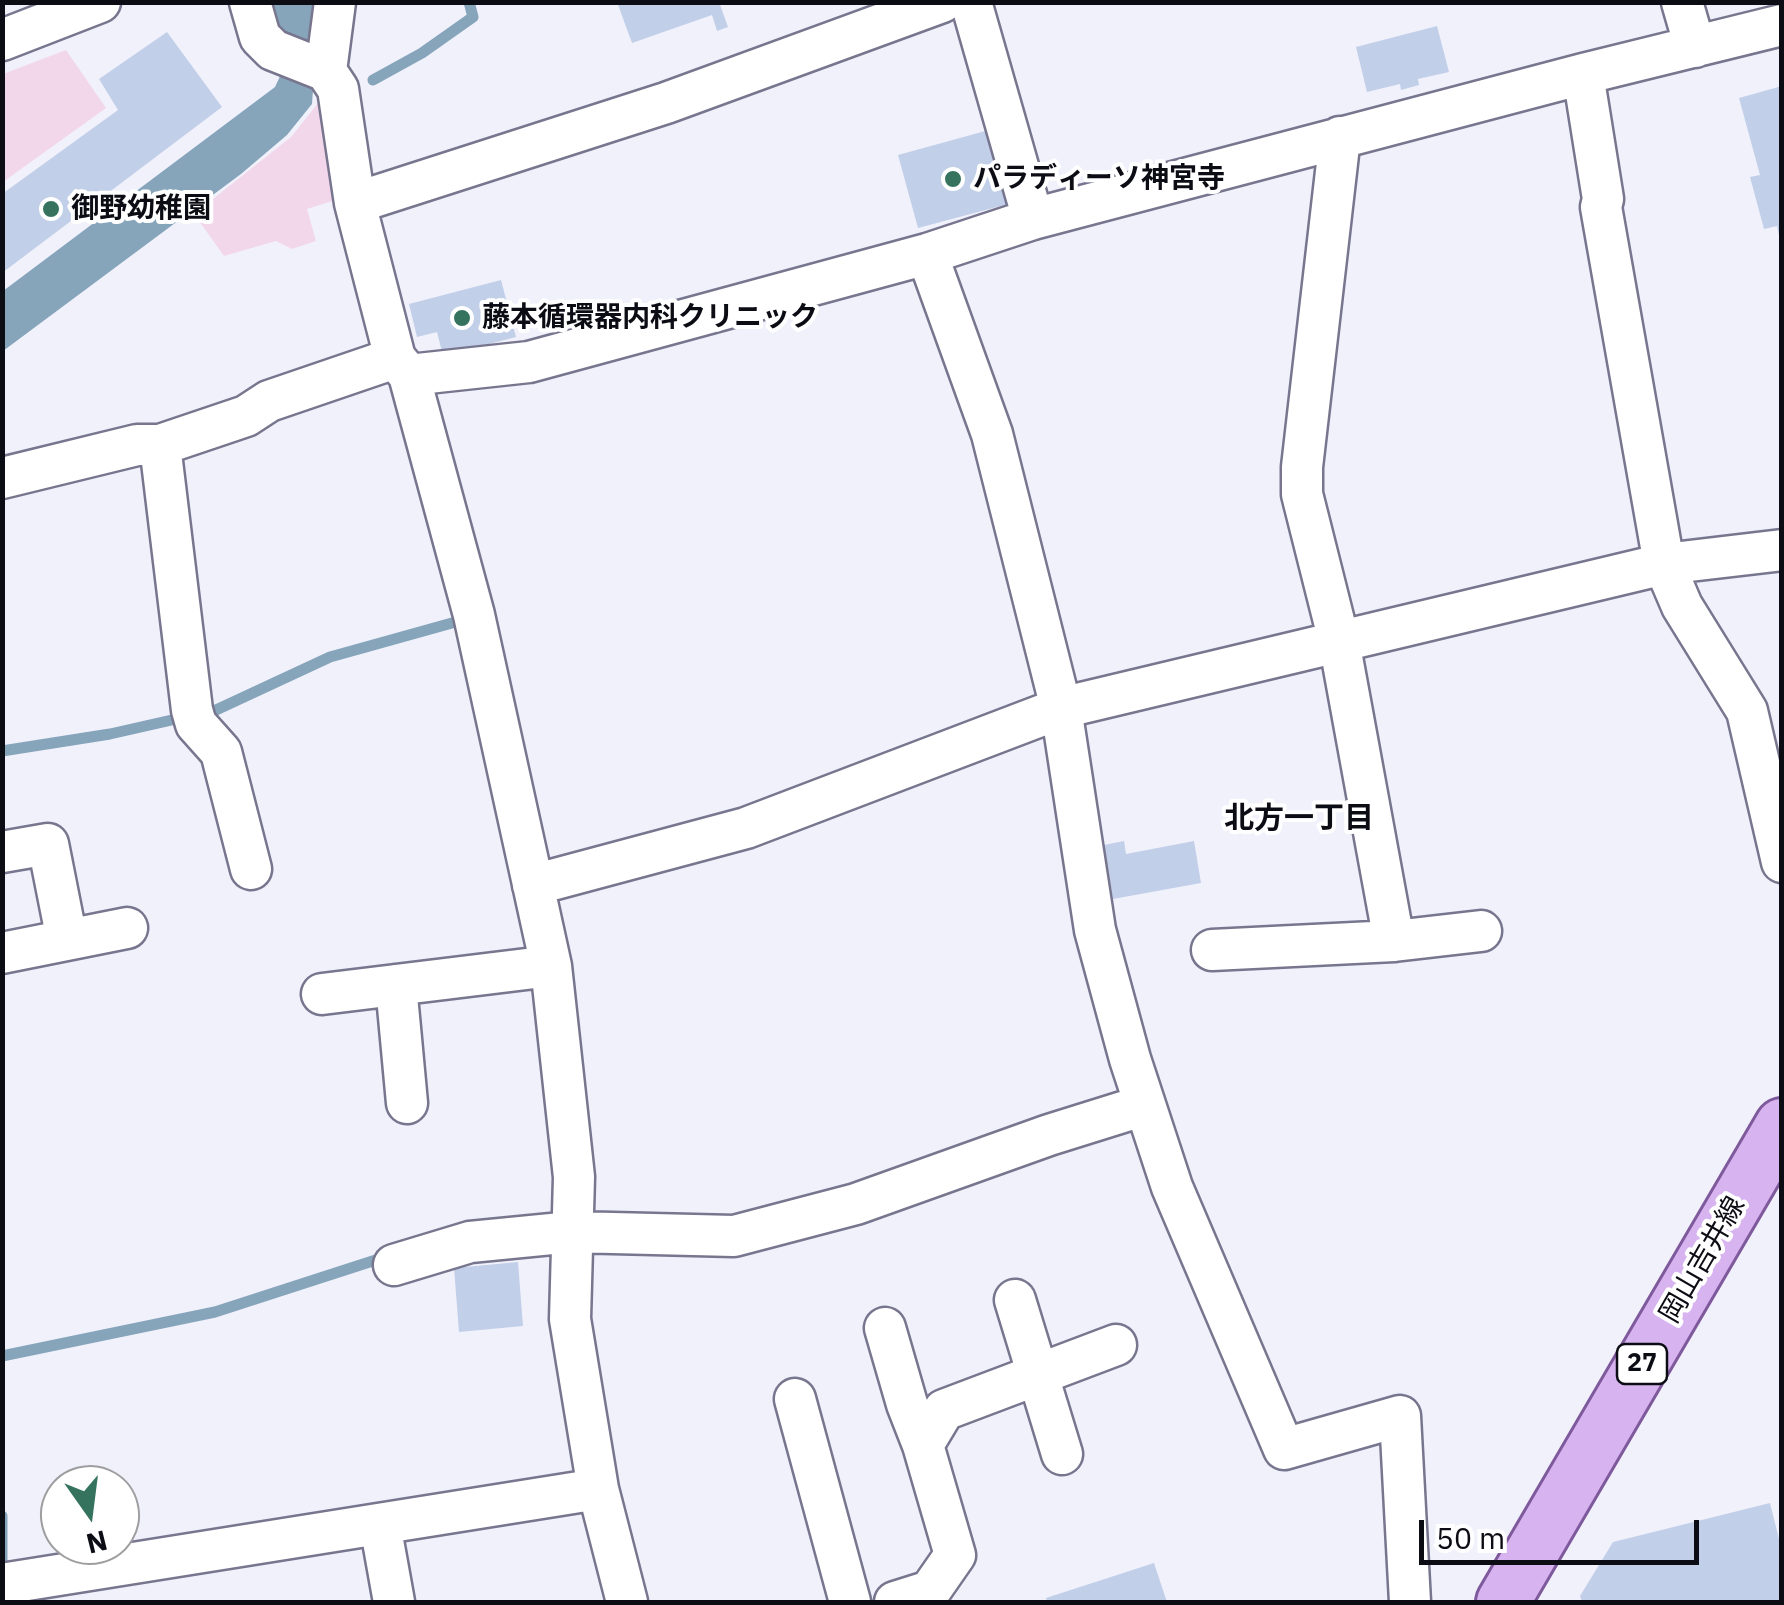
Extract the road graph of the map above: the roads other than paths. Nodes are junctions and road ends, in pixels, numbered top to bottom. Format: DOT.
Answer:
graph roads {
  1 [pos="100,2"];
  2 [pos="250,2"];
  3 [pos="334,2"];
  4 [pos="942,2"];
  5 [pos="971,2"];
  6 [pos="1682,2"];
  7 [pos="1782,26"];
  8 [pos="2,40"];
  9 [pos="1695,47"];
  10 [pos="323,69"];
  11 [pos="1584,74"];
  12 [pos="1340,137"];
  13 [pos="355,203"];
  14 [pos="1033,219"];
  15 [pos="926,254"];
  16 [pos="402,366"];
  17 [pos="160,445"];
  18 [pos="2,478"];
  19 [pos="1782,550"];
  20 [pos="1664,564"];
  21 [pos="1338,641"];
  22 [pos="1060,708"];
  23 [pos="2,852"];
  24 [pos="1782,862"];
  25 [pos="251,869"];
  26 [pos="534,885"];
  27 [pos="127,928"];
  28 [pos="1481,931"];
  29 [pos="68,940"];
  30 [pos="1394,941"];
  31 [pos="1212,950"];
  32 [pos="2,953"];
  33 [pos="552,966"];
  34 [pos="396,984"];
  35 [pos="322,994"];
  36 [pos="407,1103"];
  37 [pos="1145,1105"];
  38 [pos="1782,1125"];
  39 [pos="572,1232"];
  40 [pos="394,1265"];
  41 [pos="1015,1300"];
  42 [pos="885,1328"];
  43 [pos="1116,1345"];
  44 [pos="1036,1375"];
  45 [pos="795,1398"];
  46 [pos="924,1445"];
  47 [pos="1062,1454"];
  48 [pos="598,1489"];
  49 [pos="380,1524"];
  50 [pos="2,1584"];
  51 [pos="105,1586"];
  52 [pos="394,1602"];
  53 [pos="627,1602"];
  54 [pos="850,1602"];
  55 [pos="895,1602"];
  56 [pos="1410,1602"];
  57 [pos="1503,1602"];
  1 -- 8 [label="street"];
  2 -- 10 [label="street"];
  3 -- 10 [label="street"];
  4 -- 13 [label="street"];
  5 -- 14 [label="street"];
  6 -- 9 [label="street"];
  7 -- 9 [label="street"];
  9 -- 11 [label="street"];
  10 -- 13 [label="street"];
  11 -- 12 [label="street"];
  11 -- 20 [label="street"];
  12 -- 14 [label="street"];
  12 -- 21 [label="street"];
  13 -- 16 [label="street"];
  14 -- 15 [label="street"];
  15 -- 16 [label="street"];
  15 -- 22 [label="street"];
  16 -- 17 [label="street"];
  16 -- 26 [label="street"];
  17 -- 18 [label="street"];
  17 -- 25 [label="street"];
  19 -- 20 [label="street"];
  20 -- 21 [label="street"];
  20 -- 24 [label="street"];
  21 -- 22 [label="street"];
  21 -- 30 [label="street"];
  22 -- 26 [label="street"];
  22 -- 37 [label="street"];
  23 -- 29 [label="street"];
  26 -- 33 [label="street"];
  27 -- 29 [label="street"];
  28 -- 30 [label="street"];
  29 -- 32 [label="street"];
  30 -- 31 [label="street"];
  33 -- 34 [label="street"];
  33 -- 39 [label="street"];
  34 -- 35 [label="street"];
  34 -- 36 [label="street"];
  37 -- 39 [label="street"];
  37 -- 56 [label="street"];
  38 -- 57 [label="main road, 岡山吉井線 / 27"];
  39 -- 40 [label="street"];
  39 -- 48 [label="street"];
  41 -- 44 [label="street"];
  42 -- 46 [label="street"];
  43 -- 44 [label="street"];
  44 -- 46 [label="street"];
  44 -- 47 [label="street"];
  45 -- 54 [label="street"];
  46 -- 55 [label="street"];
  48 -- 49 [label="street"];
  48 -- 53 [label="street"];
  49 -- 51 [label="street"];
  49 -- 52 [label="street"];
  50 -- 51 [label="street"];
}
